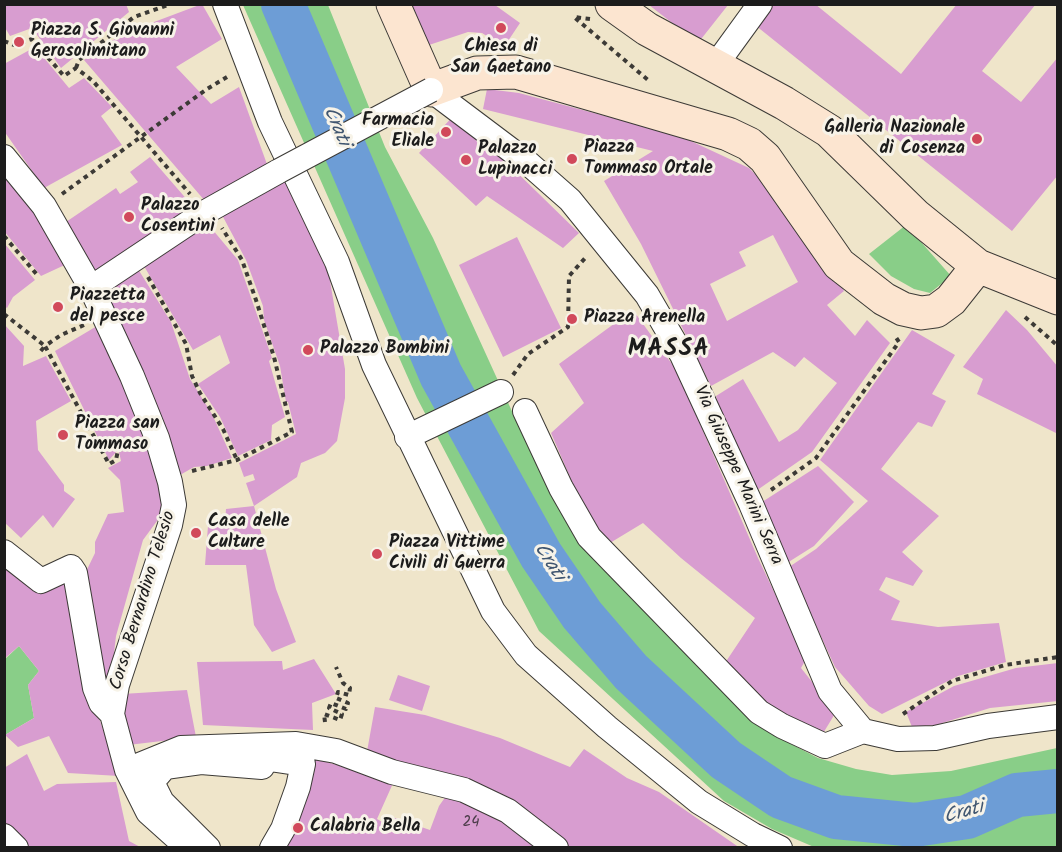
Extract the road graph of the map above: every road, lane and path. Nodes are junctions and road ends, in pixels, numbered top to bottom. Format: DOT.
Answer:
graph roads {
  1 [pos="171,4"];
  2 [pos="225,4"];
  3 [pos="393,4"];
  4 [pos="760,4"];
  5 [pos="604,12"];
  6 [pos="4,41"];
  7 [pos="715,66"];
  8 [pos="76,68"];
  9 [pos="217,82"];
  10 [pos="651,82"];
  11 [pos="430,90"];
  12 [pos="141,139"];
  13 [pos="4,157"];
  14 [pos="44,206"];
  15 [pos="202,214"];
  16 [pos="4,236"];
  17 [pos="137,259"];
  18 [pos="978,266"];
  19 [pos="569,276"];
  20 [pos="39,277"];
  21 [pos="91,288"];
  22 [pos="1058,298"];
  23 [pos="4,314"];
  24 [pos="87,324"];
  25 [pos="893,334"];
  26 [pos="45,346"];
  27 [pos="39,353"];
  28 [pos="501,392"];
  29 [pos="525,411"];
  30 [pos="407,437"];
  31 [pos="157,438"];
  32 [pos="237,460"];
  33 [pos="170,482"];
  34 [pos="751,504"];
  35 [pos="4,552"];
  36 [pos="1058,657"];
  37 [pos="336,667"];
  38 [pos="112,714"];
  39 [pos="1058,717"];
  40 [pos="332,725"];
  41 [pos="863,731"];
  42 [pos="182,755"];
  43 [pos="127,770"];
  44 [pos="4,836"];
  45 [pos="16,848"];
  46 [pos="188,848"];
  47 [pos="208,848"];
  48 [pos="272,848"];
  49 [pos="555,848"];
  50 [pos="780,848"];
  1 -- 8 [label="path"];
  2 -- 30 [label="street"];
  3 -- 11 [label="street"];
  4 -- 7 [label="street"];
  5 -- 7 [label="street"];
  5 -- 10 [label="path"];
  6 -- 8 [label="path"];
  7 -- 18 [label="street"];
  8 -- 12 [label="path"];
  9 -- 12 [label="path"];
  11 -- 15 [label="street, bridge"];
  11 -- 18 [label="street"];
  11 -- 34 [label="street, Via Giuseppe Marini Serra"];
  12 -- 14 [label="path"];
  12 -- 15 [label="path"];
  13 -- 14 [label="street, Corso Bernardino Telesio"];
  14 -- 21 [label="street, Corso Bernardino Telesio"];
  15 -- 17 [label="street"];
  15 -- 32 [label="path"];
  16 -- 20 [label="path"];
  17 -- 21 [label="street"];
  17 -- 32 [label="path"];
  18 -- 22 [label="street"];
  19 -- 28 [label="path"];
  21 -- 31 [label="street, Corso Bernardino Telesio"];
  23 -- 26 [label="path"];
  24 -- 26 [label="path"];
  25 -- 34 [label="path"];
  26 -- 27 [label="path"];
  26 -- 31 [label="path"];
  28 -- 30 [label="street"];
  29 -- 41 [label="street"];
  30 -- 50 [label="street"];
  31 -- 33 [label="street, Corso Bernardino Telesio"];
  32 -- 33 [label="path"];
  33 -- 38 [label="street, Corso Bernardino Telesio"];
  34 -- 41 [label="street, Via Giuseppe Marini Serra"];
  35 -- 38 [label="street"];
  36 -- 41 [label="path"];
  37 -- 40 [label="path"];
  38 -- 43 [label="street, Corso Bernardino Telesio"];
  39 -- 41 [label="street"];
  42 -- 43 [label="street"];
  42 -- 47 [label="street"];
  42 -- 48 [label="street"];
  42 -- 49 [label="street"];
  43 -- 46 [label="street, Corso Bernardino Telesio"];
  44 -- 45 [label="street"];
}
